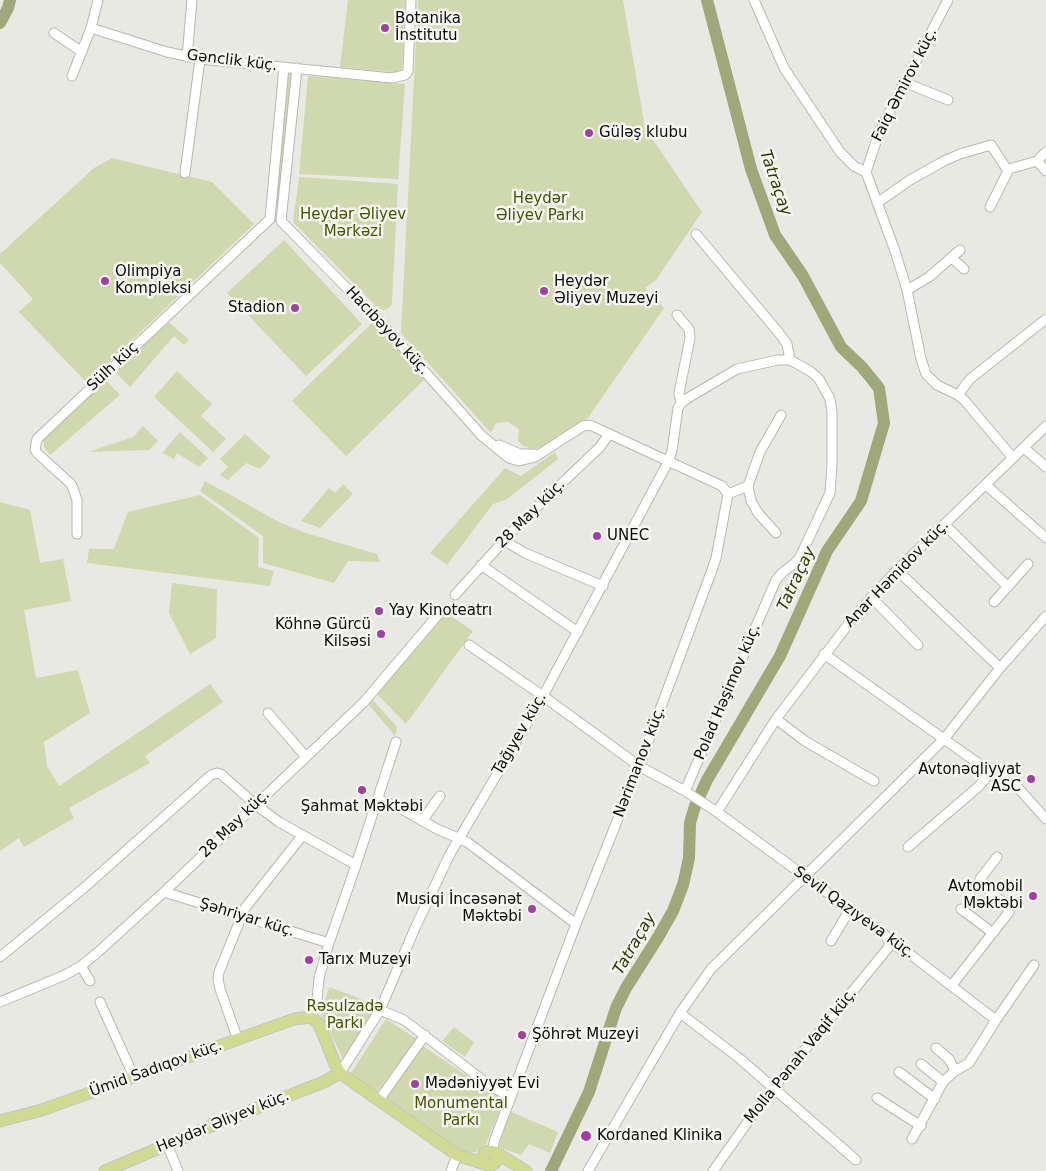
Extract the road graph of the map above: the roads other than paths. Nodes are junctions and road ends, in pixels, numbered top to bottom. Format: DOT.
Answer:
graph roads {
  1 [pos="98,0"];
  2 [pos="192,0"];
  3 [pos="411,0"];
  4 [pos="754,0"];
  5 [pos="948,0"];
  6 [pos="91,28"];
  7 [pos="54,33"];
  8 [pos="82,52"];
  9 [pos="187,57"];
  10 [pos="200,59"];
  11 [pos="284,67"];
  12 [pos="297,68"];
  13 [pos="72,76"];
  14 [pos="906,83"];
  15 [pos="948,100"];
  16 [pos="1046,152"];
  17 [pos="1037,161"];
  18 [pos="1008,170"];
  19 [pos="1046,171"];
  20 [pos="866,172"];
  21 [pos="185,173"];
  22 [pos="877,202"];
  23 [pos="990,207"];
  24 [pos="270,220"];
  25 [pos="281,221"];
  26 [pos="696,234"];
  27 [pos="960,250"];
  28 [pos="952,258"];
  29 [pos="964,269"];
  30 [pos="906,290"];
  31 [pos="677,315"];
  32 [pos="1046,319"];
  33 [pos="790,360"];
  34 [pos="958,394"];
  35 [pos="681,403"];
  36 [pos="780,415"];
  37 [pos="1046,426"];
  38 [pos="609,434"];
  39 [pos="1024,448"];
  40 [pos="1013,458"];
  41 [pos="668,462"];
  42 [pos="1046,467"];
  43 [pos="986,485"];
  44 [pos="748,486"];
  45 [pos="728,494"];
  46 [pos="944,524"];
  47 [pos="776,533"];
  48 [pos="77,534"];
  49 [pos="1046,538"];
  50 [pos="503,540"];
  51 [pos="1028,564"];
  52 [pos="481,565"];
  53 [pos="897,570"];
  54 [pos="602,586"];
  55 [pos="1008,587"];
  56 [pos="455,595"];
  57 [pos="871,597"];
  58 [pos="994,602"];
  59 [pos="442,610"];
  60 [pos="1046,616"];
  61 [pos="578,632"];
  62 [pos="469,645"];
  63 [pos="918,645"];
  64 [pos="824,654"];
  65 [pos="1000,668"];
  66 [pos="543,696"];
  67 [pos="268,713"];
  68 [pos="776,719"];
  69 [pos="944,739"];
  70 [pos="396,742"];
  71 [pos="306,757"];
  72 [pos="639,766"];
  73 [pos="989,771"];
  74 [pos="874,780"];
  75 [pos="687,793"];
  76 [pos="440,796"];
  77 [pos="378,799"];
  78 [pos="256,805"];
  79 [pos="713,810"];
  80 [pos="1046,819"];
  81 [pos="422,821"];
  82 [pos="302,836"];
  83 [pos="458,838"];
  84 [pos="908,847"];
  85 [pos="997,857"];
  86 [pos="356,865"];
  87 [pos="805,877"];
  88 [pos="164,892"];
  89 [pos="850,909"];
  90 [pos="961,909"];
  91 [pos="241,916"];
  92 [pos="576,924"];
  93 [pos="993,933"];
  94 [pos="831,941"];
  95 [pos="329,943"];
  96 [pos="890,943"];
  97 [pos="0,956"];
  98 [pos="1034,965"];
  99 [pos="81,966"];
  100 [pos="90,981"];
  101 [pos="952,985"];
  102 [pos="0,1002"];
  103 [pos="100,1002"];
  104 [pos="380,1010"];
  105 [pos="680,1014"];
  106 [pos="311,1017"];
  107 [pos="996,1020"];
  108 [pos="425,1035"];
  109 [pos="238,1040"];
  110 [pos="936,1048"];
  111 [pos="921,1064"];
  112 [pos="955,1071"];
  113 [pos="900,1072"];
  114 [pos="340,1073"];
  115 [pos="134,1077"];
  116 [pos="943,1082"];
  117 [pos="773,1088"];
  118 [pos="511,1098"];
  119 [pos="877,1098"];
  120 [pos="379,1100"];
  121 [pos="935,1100"];
  122 [pos="0,1121"];
  123 [pos="921,1126"];
  124 [pos="912,1140"];
  125 [pos="167,1144"];
  126 [pos="490,1153"];
  127 [pos="461,1157"];
  128 [pos="856,1160"];
  129 [pos="489,1166"];
  130 [pos="105,1171"];
  131 [pos="178,1171"];
  132 [pos="451,1171"];
  133 [pos="525,1171"];
  134 [pos="588,1171"];
  135 [pos="713,1171"];
  1 -- 6 [label="street"];
  2 -- 9 [label="street"];
  3 -- 12 [label="street, Gənclik küç."];
  4 -- 20 [label="street"];
  5 -- 14 [label="street, Faiq Əmirov küç."];
  6 -- 8 [label="street"];
  6 -- 9 [label="street, Gənclik küç."];
  7 -- 8 [label="street"];
  8 -- 13 [label="street"];
  9 -- 10 [label="street, Gənclik küç."];
  10 -- 11 [label="street, Gənclik küç."];
  10 -- 21 [label="street"];
  11 -- 12 [label="street, Gənclik küç."];
  11 -- 24 [label="street"];
  12 -- 25 [label="street"];
  14 -- 15 [label="street"];
  14 -- 20 [label="street, Faiq Əmirov küç."];
  16 -- 17 [label="street"];
  17 -- 18 [label="street"];
  17 -- 19 [label="street"];
  18 -- 22 [label="street"];
  18 -- 23 [label="street"];
  20 -- 22 [label="street"];
  22 -- 30 [label="street"];
  24 -- 25 [label="street"];
  24 -- 48 [label="street, Sülh küç"];
  25 -- 38 [label="street, Hacıbəyov küç."];
  26 -- 33 [label="street"];
  27 -- 28 [label="street"];
  28 -- 29 [label="street"];
  28 -- 30 [label="street"];
  30 -- 34 [label="street"];
  31 -- 35 [label="street"];
  32 -- 34 [label="street"];
  33 -- 35 [label="street"];
  33 -- 75 [label="street, Polad Həşimov küç."];
  34 -- 40 [label="street"];
  35 -- 41 [label="street"];
  36 -- 44 [label="street"];
  37 -- 39 [label="street, Anar Həmidov küç."];
  38 -- 41 [label="street"];
  38 -- 50 [label="street, 28 May küç."];
  39 -- 40 [label="street, Anar Həmidov küç."];
  39 -- 42 [label="street"];
  40 -- 43 [label="street, Anar Həmidov küç."];
  41 -- 45 [label="street"];
  41 -- 54 [label="street, Tağıyev küç."];
  43 -- 46 [label="street, Anar Həmidov küç."];
  43 -- 49 [label="street"];
  44 -- 45 [label="street"];
  44 -- 47 [label="street"];
  45 -- 72 [label="street, Nərimanov küç."];
  46 -- 53 [label="street, Anar Həmidov küç."];
  46 -- 55 [label="street"];
  50 -- 52 [label="street, 28 May küç."];
  50 -- 54 [label="street"];
  51 -- 55 [label="street"];
  52 -- 56 [label="street, 28 May küç."];
  52 -- 61 [label="street"];
  53 -- 57 [label="street, Anar Həmidov küç."];
  53 -- 65 [label="street"];
  54 -- 61 [label="street, Tağıyev küç."];
  55 -- 58 [label="street"];
  57 -- 63 [label="street"];
  57 -- 64 [label="street, Anar Həmidov küç."];
  59 -- 71 [label="street, 28 May küç."];
  60 -- 65 [label="street"];
  61 -- 66 [label="street, Tağıyev küç."];
  62 -- 66 [label="street"];
  64 -- 68 [label="street, Anar Həmidov küç."];
  64 -- 69 [label="street"];
  65 -- 69 [label="street"];
  66 -- 72 [label="street"];
  66 -- 83 [label="street, Tağıyev küç."];
  67 -- 71 [label="street"];
  68 -- 74 [label="street"];
  68 -- 79 [label="street, Anar Həmidov küç."];
  69 -- 73 [label="street"];
  69 -- 87 [label="street"];
  70 -- 77 [label="street"];
  71 -- 78 [label="street, 28 May küç."];
  72 -- 75 [label="street"];
  72 -- 92 [label="street, Nərimanov küç."];
  73 -- 80 [label="street"];
  73 -- 84 [label="street"];
  75 -- 79 [label="street, Sevil Qazıyeva küç."];
  76 -- 81 [label="street"];
  77 -- 81 [label="street"];
  77 -- 86 [label="street"];
  78 -- 82 [label="street"];
  78 -- 88 [label="street, 28 May küç."];
  78 -- 97 [label="street"];
  79 -- 87 [label="street, Sevil Qazıyeva küç."];
  81 -- 83 [label="street"];
  82 -- 86 [label="street"];
  82 -- 91 [label="street"];
  83 -- 92 [label="street"];
  83 -- 104 [label="street, Tağıyev küç."];
  85 -- 93 [label="street"];
  86 -- 95 [label="street"];
  87 -- 89 [label="street, Sevil Qazıyeva küç."];
  87 -- 105 [label="street"];
  88 -- 91 [label="street, Şəhriyar küç."];
  88 -- 99 [label="street, 28 May küç."];
  89 -- 94 [label="street"];
  89 -- 96 [label="street, Sevil Qazıyeva küç."];
  90 -- 93 [label="street"];
  91 -- 95 [label="street, Şəhriyar küç."];
  91 -- 109 [label="street"];
  92 -- 118 [label="street, Nərimanov küç."];
  93 -- 101 [label="street"];
  95 -- 106 [label="street"];
  96 -- 101 [label="street, Sevil Qazıyeva küç."];
  96 -- 117 [label="street, Molla Pənah Vaqif küç."];
  98 -- 107 [label="street"];
  99 -- 100 [label="street"];
  99 -- 102 [label="street, 28 May küç."];
  101 -- 107 [label="street, Sevil Qazıyeva küç."];
  103 -- 115 [label="street"];
  104 -- 108 [label="street"];
  104 -- 114 [label="street, Tağıyev küç."];
  105 -- 117 [label="street"];
  105 -- 134 [label="street"];
  106 -- 109 [label="main road, Ümid Sadıqov küç."];
  106 -- 114 [label="main road"];
  107 -- 112 [label="street"];
  108 -- 118 [label="street"];
  108 -- 120 [label="street"];
  109 -- 115 [label="main road, Ümid Sadıqov küç."];
  110 -- 112 [label="street"];
  111 -- 116 [label="street"];
  112 -- 116 [label="street"];
  113 -- 121 [label="street"];
  114 -- 120 [label="main road"];
  114 -- 125 [label="main road, Heydər Əliyev küç."];
  115 -- 122 [label="main road, Ümid Sadıqov küç."];
  116 -- 121 [label="street"];
  117 -- 128 [label="street"];
  117 -- 135 [label="street, Molla Pənah Vaqif küç."];
  118 -- 126 [label="street, Nərimanov küç."];
  119 -- 123 [label="street"];
  120 -- 127 [label="main road"];
  121 -- 123 [label="street"];
  123 -- 124 [label="street"];
  125 -- 130 [label="main road, Heydər Əliyev küç."];
  125 -- 131 [label="street"];
  126 -- 127 [label="main road"];
  126 -- 129 [label="main road"];
  126 -- 133 [label="main road"];
  127 -- 129 [label="main road"];
  127 -- 132 [label="street"];
  129 -- 133 [label="main road"];
}
